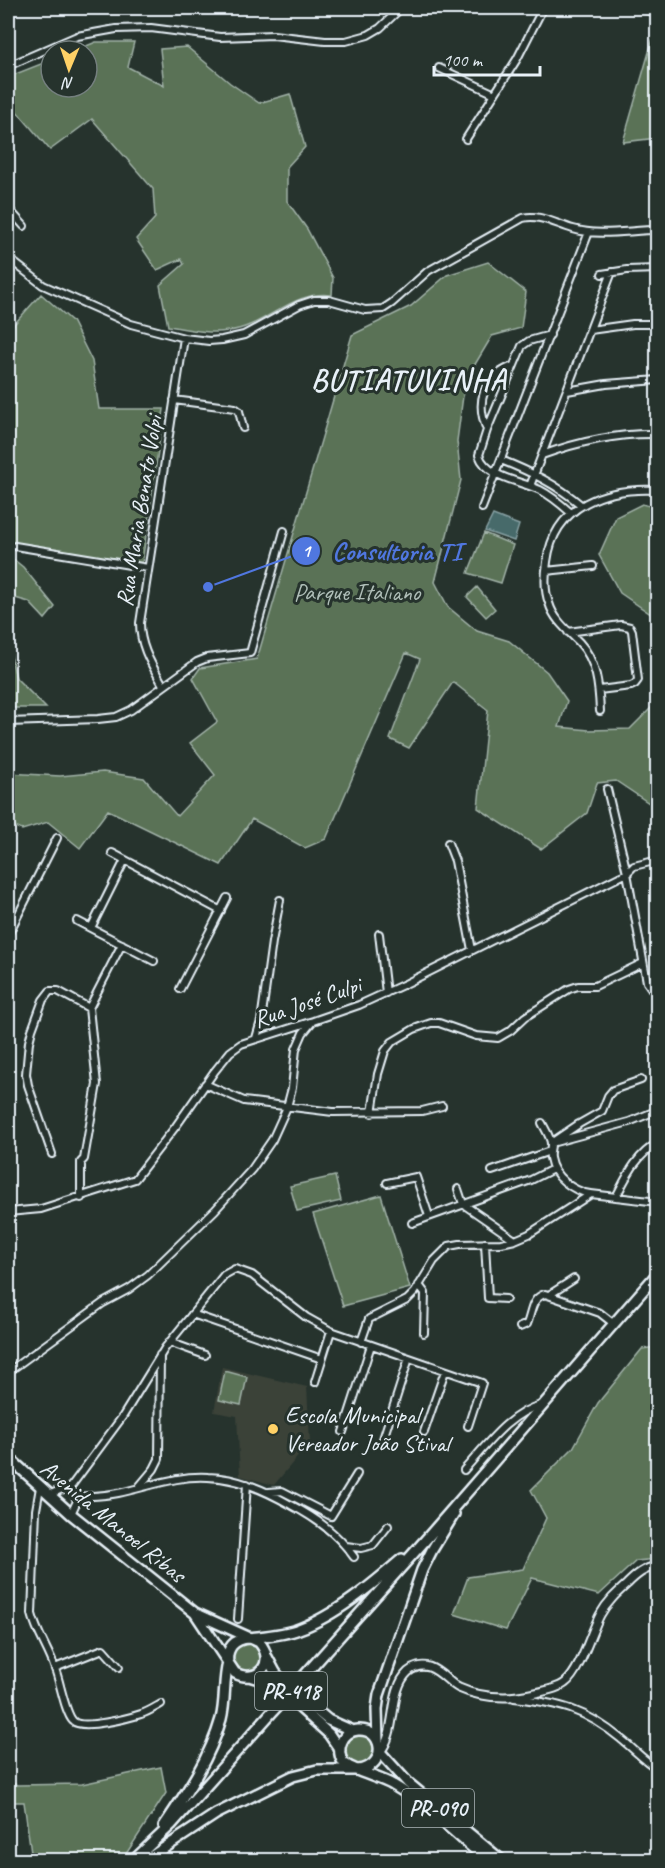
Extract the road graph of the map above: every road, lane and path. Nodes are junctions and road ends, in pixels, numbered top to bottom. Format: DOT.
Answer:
graph roads {
  1 [pos="401,8"];
  2 [pos="543,8"];
  3 [pos="639,8"];
  4 [pos="657,14"];
  5 [pos="8,66"];
  6 [pos="439,68"];
  7 [pos="495,94"];
  8 [pos="466,139"];
  9 [pos="8,208"];
  10 [pos="24,226"];
  11 [pos="657,230"];
  12 [pos="589,232"];
  13 [pos="8,258"];
  14 [pos="657,269"];
  15 [pos="612,272"];
  16 [pos="602,273"];
  17 [pos="657,324"];
  18 [pos="590,330"];
  19 [pos="550,335"];
  20 [pos="184,338"];
  21 [pos="513,366"];
  22 [pos="657,380"];
  23 [pos="567,391"];
  24 [pos="174,400"];
  25 [pos="243,428"];
  26 [pos="487,430"];
  27 [pos="657,434"];
  28 [pos="542,455"];
  29 [pos="501,460"];
  30 [pos="496,474"];
  31 [pos="535,474"];
  32 [pos="530,486"];
  33 [pos="657,490"];
  34 [pos="581,505"];
  35 [pos="483,508"];
  36 [pos="571,513"];
  37 [pos="284,531"];
  38 [pos="15,546"];
  39 [pos="593,566"];
  40 [pos="147,568"];
  41 [pos="546,571"];
  42 [pos="568,632"];
  43 [pos="163,686"];
  44 [pos="599,690"];
  45 [pos="600,711"];
  46 [pos="8,722"];
  47 [pos="607,789"];
  48 [pos="57,838"];
  49 [pos="448,843"];
  50 [pos="112,853"];
  51 [pos="125,860"];
  52 [pos="657,860"];
  53 [pos="627,873"];
  54 [pos="227,898"];
  55 [pos="280,900"];
  56 [pos="221,911"];
  57 [pos="77,921"];
  58 [pos="91,928"];
  59 [pos="379,934"];
  60 [pos="8,935"];
  61 [pos="122,944"];
  62 [pos="472,950"];
  63 [pos="154,961"];
  64 [pos="643,963"];
  65 [pos="180,989"];
  66 [pos="657,990"];
  67 [pos="386,993"];
  68 [pos="88,1008"];
  69 [pos="312,1022"];
  70 [pos="256,1038"];
  71 [pos="641,1080"];
  72 [pos="205,1084"];
  73 [pos="442,1106"];
  74 [pos="287,1107"];
  75 [pos="657,1110"];
  76 [pos="372,1113"];
  77 [pos="542,1123"];
  78 [pos="657,1143"];
  79 [pos="550,1147"];
  80 [pos="52,1154"];
  81 [pos="553,1169"];
  82 [pos="492,1171"];
  83 [pos="387,1183"];
  84 [pos="458,1189"];
  85 [pos="591,1194"];
  86 [pos="83,1197"];
  87 [pos="616,1197"];
  88 [pos="657,1202"];
  89 [pos="463,1204"];
  90 [pos="8,1212"];
  91 [pos="429,1216"];
  92 [pos="412,1223"];
  93 [pos="515,1240"];
  94 [pos="485,1243"];
  95 [pos="657,1273"];
  96 [pos="574,1279"];
  97 [pos="419,1285"];
  98 [pos="549,1295"];
  99 [pos="506,1299"];
  100 [pos="192,1314"];
  101 [pos="614,1324"];
  102 [pos="520,1327"];
  103 [pos="331,1331"];
  104 [pos="424,1333"];
  105 [pos="170,1342"];
  106 [pos="361,1342"];
  107 [pos="371,1345"];
  108 [pos="160,1355"];
  109 [pos="205,1355"];
  110 [pos="409,1358"];
  111 [pos="322,1359"];
  112 [pos="445,1371"];
  113 [pos="8,1372"];
  114 [pos="315,1382"];
  115 [pos="545,1404"];
  116 [pos="468,1425"];
  117 [pos="343,1432"];
  118 [pos="424,1432"];
  119 [pos="383,1439"];
  120 [pos="8,1457"];
  121 [pos="464,1470"];
  122 [pos="357,1474"];
  123 [pos="248,1484"];
  124 [pos="40,1487"];
  125 [pos="138,1488"];
  126 [pos="471,1488"];
  127 [pos="69,1489"];
  128 [pos="268,1493"];
  129 [pos="49,1495"];
  130 [pos="77,1497"];
  131 [pos="71,1515"];
  132 [pos="388,1526"];
  133 [pos="429,1536"];
  134 [pos="345,1546"];
  135 [pos="354,1557"];
  136 [pos="657,1566"];
  137 [pos="195,1613"];
  138 [pos="238,1620"];
  139 [pos="249,1638"];
  140 [pos="267,1657"];
  141 [pos="228,1663"];
  142 [pos="119,1667"];
  143 [pos="55,1668"];
  144 [pos="252,1677"];
  145 [pos="279,1684"];
  146 [pos="504,1697"];
  147 [pos="161,1704"];
  148 [pos="321,1720"];
  149 [pos="352,1731"];
  150 [pos="379,1747"];
  151 [pos="340,1750"];
  152 [pos="657,1769"];
  153 [pos="359,1770"];
  154 [pos="151,1846"];
  155 [pos="134,1860"];
  156 [pos="146,1860"];
  157 [pos="487,1860"];
  158 [pos="501,1860"];
  1 -- 5 [label="street"];
  2 -- 7 [label="street"];
  3 -- 4 [label="street"];
  6 -- 7 [label="street"];
  7 -- 8 [label="street"];
  9 -- 10 [label="street"];
  11 -- 12 [label="street"];
  12 -- 19 [label="street"];
  12 -- 20 [label="street"];
  13 -- 20 [label="street"];
  14 -- 15 [label="street"];
  15 -- 16 [label="street"];
  15 -- 18 [label="street"];
  17 -- 18 [label="street"];
  18 -- 23 [label="street"];
  19 -- 21 [label="street"];
  19 -- 29 [label="street"];
  20 -- 24 [label="street, Rua Maria Benato Volpi"];
  21 -- 26 [label="street"];
  21 -- 26 [label="street"];
  22 -- 23 [label="street"];
  23 -- 28 [label="street"];
  24 -- 25 [label="street"];
  24 -- 40 [label="street, Rua Maria Benato Volpi"];
  26 -- 30 [label="street"];
  27 -- 28 [label="street"];
  28 -- 31 [label="street"];
  29 -- 30 [label="street"];
  29 -- 31 [label="street"];
  30 -- 32 [label="street"];
  30 -- 35 [label="street"];
  31 -- 32 [label="street"];
  31 -- 34 [label="street"];
  32 -- 36 [label="street"];
  33 -- 34 [label="street"];
  34 -- 36 [label="street"];
  36 -- 41 [label="street"];
  37 -- 43 [label="street"];
  38 -- 40 [label="street"];
  39 -- 41 [label="street"];
  40 -- 43 [label="street, Rua Maria Benato Volpi"];
  41 -- 42 [label="street"];
  42 -- 44 [label="street"];
  42 -- 44 [label="street"];
  43 -- 46 [label="street"];
  44 -- 45 [label="street"];
  47 -- 53 [label="street"];
  48 -- 60 [label="street"];
  49 -- 62 [label="street"];
  50 -- 51 [label="street"];
  51 -- 56 [label="street"];
  51 -- 58 [label="street"];
  52 -- 53 [label="street, Rua José Culpi"];
  53 -- 62 [label="street, Rua José Culpi"];
  53 -- 64 [label="street"];
  54 -- 56 [label="street"];
  55 -- 70 [label="street"];
  56 -- 65 [label="street"];
  57 -- 58 [label="street"];
  58 -- 61 [label="street"];
  59 -- 67 [label="street"];
  61 -- 63 [label="street"];
  61 -- 68 [label="street"];
  62 -- 67 [label="street, Rua José Culpi"];
  64 -- 66 [label="street"];
  64 -- 76 [label="street"];
  67 -- 69 [label="street, Rua José Culpi"];
  68 -- 80 [label="street"];
  68 -- 86 [label="street"];
  69 -- 70 [label="street, Rua José Culpi"];
  69 -- 74 [label="street"];
  70 -- 72 [label="street, Rua José Culpi"];
  71 -- 79 [label="street"];
  72 -- 74 [label="street"];
  72 -- 86 [label="street, Rua José Culpi"];
  73 -- 76 [label="street"];
  74 -- 76 [label="street"];
  74 -- 113 [label="street"];
  75 -- 79 [label="street"];
  77 -- 79 [label="street"];
  78 -- 87 [label="street"];
  79 -- 81 [label="street"];
  79 -- 82 [label="street"];
  81 -- 85 [label="street"];
  81 -- 89 [label="street"];
  83 -- 91 [label="street"];
  84 -- 89 [label="street"];
  85 -- 87 [label="street"];
  85 -- 93 [label="street"];
  86 -- 90 [label="street, Rua José Culpi"];
  87 -- 88 [label="street"];
  89 -- 91 [label="street"];
  89 -- 93 [label="street"];
  91 -- 92 [label="street"];
  93 -- 94 [label="street"];
  94 -- 97 [label="street"];
  94 -- 99 [label="street"];
  95 -- 101 [label="main road, PR-418"];
  96 -- 98 [label="street"];
  97 -- 104 [label="street"];
  97 -- 106 [label="street"];
  98 -- 101 [label="street"];
  98 -- 102 [label="street"];
  100 -- 103 [label="street"];
  100 -- 105 [label="street"];
  100 -- 111 [label="street"];
  101 -- 115 [label="main road, PR-418"];
  103 -- 106 [label="street"];
  103 -- 111 [label="street"];
  105 -- 108 [label="street"];
  105 -- 109 [label="street"];
  106 -- 107 [label="street"];
  107 -- 110 [label="street"];
  107 -- 117 [label="street"];
  108 -- 125 [label="street"];
  108 -- 127 [label="street"];
  110 -- 112 [label="street"];
  110 -- 119 [label="street"];
  111 -- 114 [label="street"];
  112 -- 116 [label="street"];
  112 -- 118 [label="street"];
  115 -- 121 [label="street"];
  115 -- 126 [label="main road, PR-418"];
  120 -- 124 [label="main road, Avenida Manoel Ribas"];
  122 -- 128 [label="street"];
  123 -- 125 [label="street"];
  123 -- 128 [label="street"];
  123 -- 138 [label="street"];
  124 -- 129 [label="main road, Avenida Manoel Ribas"];
  124 -- 143 [label="street"];
  125 -- 130 [label="street"];
  126 -- 133 [label="main road, PR-418"];
  126 -- 150 [label="main road"];
  127 -- 129 [label="street"];
  127 -- 130 [label="street"];
  128 -- 134 [label="street"];
  129 -- 131 [label="main road, Avenida Manoel Ribas"];
  130 -- 131 [label="street"];
  131 -- 137 [label="main road, Avenida Manoel Ribas"];
  132 -- 134 [label="street"];
  133 -- 139 [label="main road"];
  133 -- 154 [label="main road, PR-418"];
  134 -- 135 [label="street"];
  136 -- 146 [label="street"];
  137 -- 139 [label="main road, Avenida Manoel Ribas"];
  137 -- 141 [label="main road, Avenida Manoel Ribas"];
  139 -- 140 [label="main road"];
  139 -- 141 [label="main road"];
  140 -- 144 [label="main road"];
  140 -- 145 [label="main road"];
  141 -- 144 [label="main road"];
  141 -- 154 [label="main road"];
  142 -- 143 [label="street"];
  143 -- 147 [label="street"];
  144 -- 145 [label="main road"];
  145 -- 148 [label="main road, bridge"];
  146 -- 150 [label="street"];
  146 -- 152 [label="street"];
  148 -- 149 [label="main road"];
  148 -- 151 [label="main road"];
  149 -- 150 [label="main road"];
  149 -- 151 [label="main road"];
  150 -- 153 [label="main road"];
  150 -- 158 [label="main road, PR-090"];
  151 -- 153 [label="main road"];
  153 -- 156 [label="main road"];
  153 -- 157 [label="main road, PR-090"];
  154 -- 155 [label="main road, PR-418"];
}
